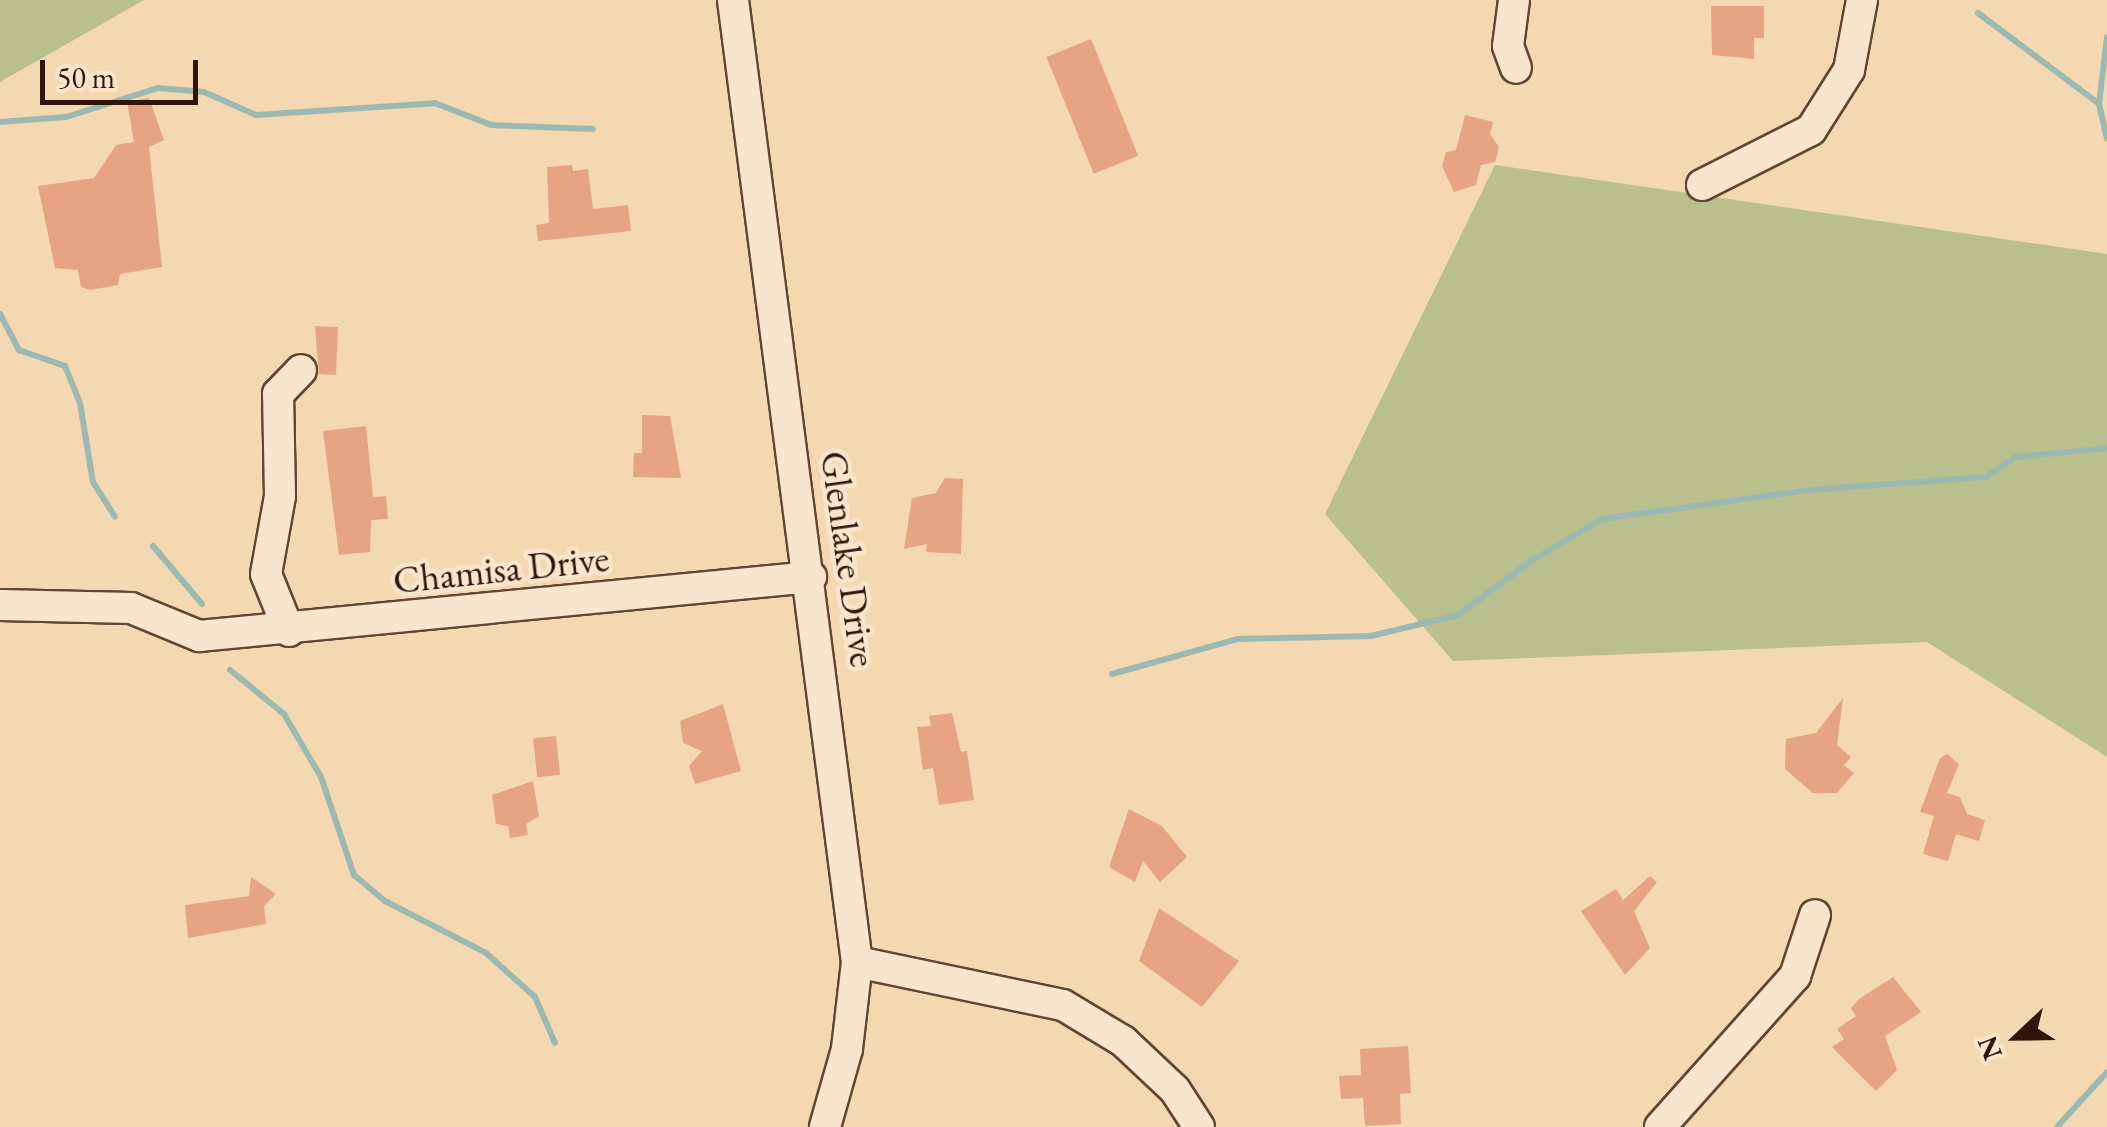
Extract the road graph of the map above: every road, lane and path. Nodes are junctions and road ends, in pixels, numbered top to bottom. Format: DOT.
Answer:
graph roads {
  1 [pos="733,0"];
  2 [pos="1514,0"];
  3 [pos="1862,0"];
  4 [pos="1516,68"];
  5 [pos="1702,186"];
  6 [pos="302,370"];
  7 [pos="811,577"];
  8 [pos="0,605"];
  9 [pos="289,631"];
  10 [pos="1815,915"];
  11 [pos="857,962"];
  12 [pos="825,1127"];
  13 [pos="1198,1127"];
  14 [pos="1660,1127"];
  1 -- 7 [label="street, Glenlake Drive"];
  2 -- 4 [label="street"];
  3 -- 5 [label="street"];
  6 -- 9 [label="street"];
  7 -- 9 [label="street, Chamisa Drive"];
  7 -- 11 [label="street, Glenlake Drive"];
  8 -- 9 [label="street, Chamisa Drive"];
  10 -- 14 [label="street"];
  11 -- 12 [label="street, Glenlake Drive"];
  11 -- 13 [label="street"];
}
